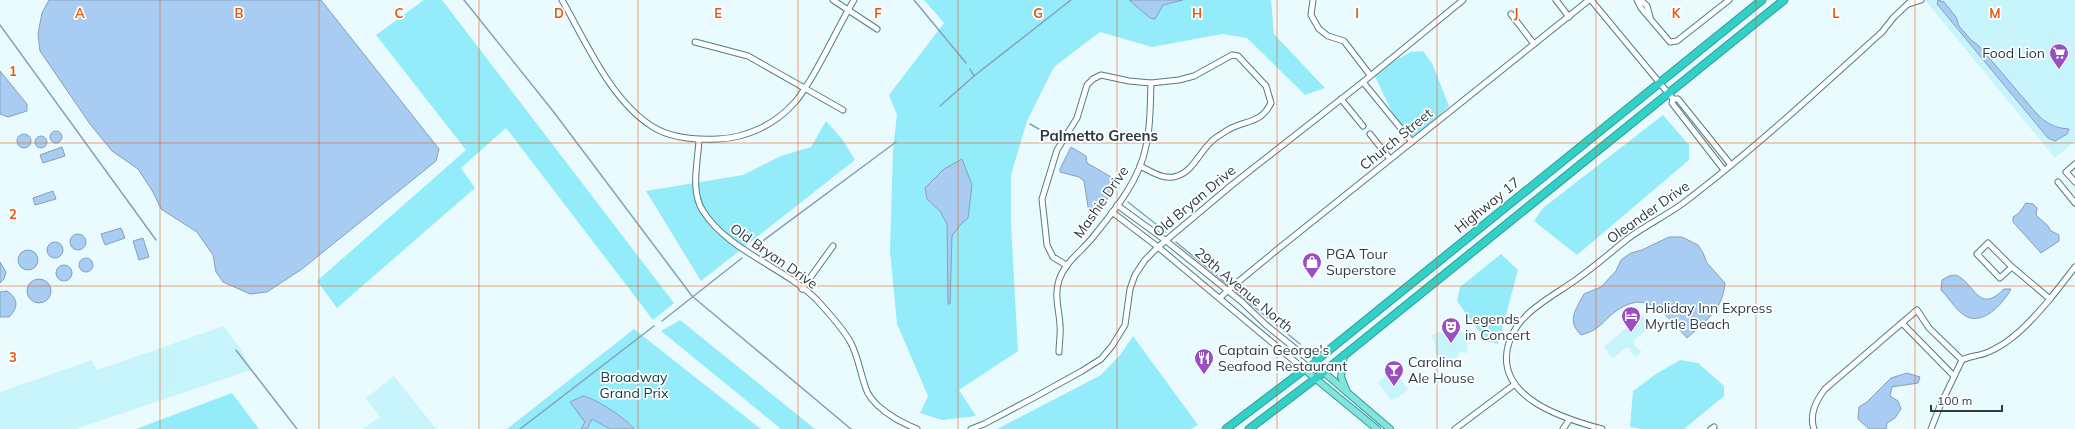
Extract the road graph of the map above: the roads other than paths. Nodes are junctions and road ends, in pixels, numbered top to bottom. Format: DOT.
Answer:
graph roads {
  1 [pos="562,0"];
  2 [pos="833,0"];
  3 [pos="854,0"];
  4 [pos="1313,0"];
  5 [pos="1463,0"];
  6 [pos="1556,0"];
  7 [pos="1590,0"];
  8 [pos="1637,0"];
  9 [pos="1641,0"];
  10 [pos="1729,0"];
  11 [pos="1762,0"];
  12 [pos="1784,0"];
  13 [pos="1921,0"];
  14 [pos="1910,2"];
  15 [pos="848,11"];
  16 [pos="1511,14"];
  17 [pos="1569,17"];
  18 [pos="1651,18"];
  19 [pos="877,29"];
  20 [pos="696,42"];
  21 [pos="1534,44"];
  22 [pos="1370,75"];
  23 [pos="1363,82"];
  24 [pos="1151,83"];
  25 [pos="1659,83"];
  26 [pos="805,87"];
  27 [pos="1671,96"];
  28 [pos="1341,99"];
  29 [pos="843,110"];
  30 [pos="1363,126"];
  31 [pos="1370,134"];
  32 [pos="700,140"];
  33 [pos="1412,142"];
  34 [pos="1390,160"];
  35 [pos="2075,164"];
  36 [pos="1730,165"];
  37 [pos="1140,166"];
  38 [pos="1724,170"];
  39 [pos="2058,182"];
  40 [pos="2075,182"];
  41 [pos="2075,203"];
  42 [pos="1117,205"];
  43 [pos="1112,212"];
  44 [pos="1165,240"];
  45 [pos="833,246"];
  46 [pos="1158,247"];
  47 [pos="1066,265"];
  48 [pos="2012,267"];
  49 [pos="2075,267"];
  50 [pos="802,288"];
  51 [pos="1226,291"];
  52 [pos="1220,298"];
  53 [pos="2050,299"];
  54 [pos="1902,323"];
  55 [pos="1059,352"];
  56 [pos="1344,355"];
  57 [pos="1962,360"];
  58 [pos="1313,363"];
  59 [pos="1305,370"];
  60 [pos="1322,372"];
  61 [pos="1954,376"];
  62 [pos="1315,379"];
  63 [pos="1515,384"];
  64 [pos="1350,396"];
  65 [pos="1569,420"];
  66 [pos="917,429"];
  67 [pos="971,429"];
  68 [pos="1226,429"];
  69 [pos="1249,429"];
  70 [pos="1377,429"];
  71 [pos="1390,429"];
  72 [pos="1455,429"];
  73 [pos="1563,429"];
  74 [pos="1602,429"];
  75 [pos="1814,429"];
  76 [pos="1931,429"];
  1 -- 32 [label="street"];
  2 -- 15 [label="street"];
  3 -- 15 [label="street"];
  4 -- 22 [label="street"];
  5 -- 22 [label="street, Old Bryan Drive"];
  6 -- 17 [label="street"];
  7 -- 17 [label="street, Church Street"];
  7 -- 25 [label="street"];
  8 -- 18 [label="street"];
  9 -- 18 [label="street"];
  10 -- 18 [label="street"];
  11 -- 25 [label="highway, Highway 17"];
  12 -- 27 [label="highway, Highway 17"];
  13 -- 14 [label="street, Oleander Drive"];
  14 -- 36 [label="street, Oleander Drive"];
  15 -- 19 [label="street"];
  15 -- 26 [label="street"];
  16 -- 21 [label="street"];
  17 -- 21 [label="street, Church Street"];
  20 -- 26 [label="street"];
  21 -- 33 [label="street, Church Street"];
  22 -- 23 [label="street, Old Bryan Drive"];
  23 -- 28 [label="street, Old Bryan Drive"];
  23 -- 33 [label="street"];
  24 -- 37 [label="street, Mashie Drive"];
  24 -- 37 [label="street"];
  24 -- 47 [label="street"];
  25 -- 27 [label="street"];
  25 -- 58 [label="highway, Highway 17"];
  26 -- 29 [label="street"];
  26 -- 32 [label="street"];
  27 -- 36 [label="street"];
  27 -- 38 [label="street"];
  27 -- 56 [label="highway, Highway 17"];
  28 -- 30 [label="street"];
  28 -- 44 [label="street, Old Bryan Drive"];
  31 -- 34 [label="street"];
  32 -- 50 [label="street, Old Bryan Drive"];
  33 -- 34 [label="street, Church Street"];
  34 -- 51 [label="street, Church Street"];
  35 -- 40 [label="street"];
  36 -- 38 [label="street, Oleander Drive"];
  37 -- 42 [label="street, Mashie Drive"];
  38 -- 63 [label="street, Oleander Drive"];
  39 -- 41 [label="street"];
  42 -- 43 [label="street, Mashie Drive"];
  42 -- 44 [label="street, 29th Avenue North"];
  43 -- 46 [label="street, 29th Avenue North"];
  43 -- 47 [label="street, Mashie Drive"];
  44 -- 46 [label="street, Old Bryan Drive"];
  44 -- 51 [label="street, 29th Avenue North"];
  45 -- 50 [label="street"];
  46 -- 52 [label="street, 29th Avenue North"];
  46 -- 67 [label="street, Old Bryan Drive"];
  47 -- 55 [label="street, Mashie Drive"];
  48 -- 48 [label="street"];
  48 -- 53 [label="street"];
  49 -- 53 [label="street"];
  50 -- 66 [label="street, Old Bryan Drive"];
  51 -- 52 [label="street, Church Street"];
  51 -- 58 [label="street, 29th Avenue North"];
  52 -- 59 [label="street, 29th Avenue North"];
  53 -- 57 [label="street"];
  54 -- 57 [label="street"];
  54 -- 61 [label="street"];
  54 -- 75 [label="street"];
  56 -- 60 [label="highway, Highway 17"];
  56 -- 64 [label="main road"];
  57 -- 61 [label="street"];
  58 -- 59 [label="highway, Highway 17"];
  58 -- 60 [label="main road, 29th Avenue North"];
  59 -- 62 [label="main road, 29th Avenue North"];
  59 -- 68 [label="highway, Highway 17"];
  60 -- 62 [label="highway, Highway 17"];
  60 -- 64 [label="main road, 29th Avenue North"];
  61 -- 76 [label="street"];
  62 -- 69 [label="highway, Highway 17"];
  62 -- 70 [label="main road, 29th Avenue North"];
  63 -- 65 [label="street, Oleander Drive"];
  63 -- 72 [label="street"];
  64 -- 71 [label="main road, 29th Avenue North"];
  65 -- 73 [label="street"];
  65 -- 74 [label="street, Oleander Drive"];
}
